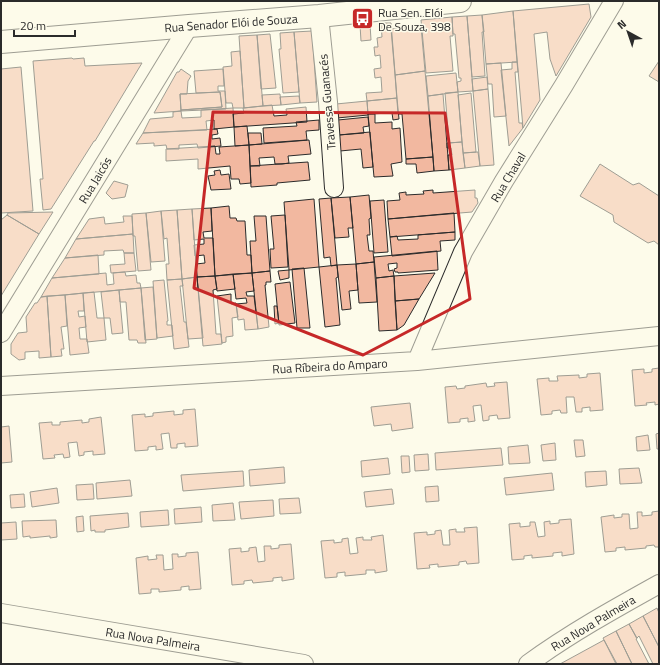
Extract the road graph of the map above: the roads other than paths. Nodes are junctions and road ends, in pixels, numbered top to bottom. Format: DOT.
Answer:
graph roads {
  1 [pos="460,1"];
  2 [pos="614,1"];
  3 [pos="319,16"];
  4 [pos="189,26"];
  5 [pos="1,42"];
  6 [pos="334,188"];
  7 [pos="1,333"];
  8 [pos="659,336"];
  9 [pos="417,361"];
  10 [pos="1,386"];
  11 [pos="659,584"];
  12 [pos="2,615"];
  13 [pos="304,664"];
  14 [pos="528,664"];
  1 -- 3 [label="main road, Rua Senador Elói de Souza"];
  2 -- 9 [label="street, Rua Chaval"];
  3 -- 4 [label="main road, Rua Senador Elói de Souza"];
  3 -- 6 [label="street, Travessa Guanacés"];
  4 -- 5 [label="main road, Rua Senador Elói de Souza"];
  4 -- 7 [label="street, Rua Jaicós"];
  8 -- 9 [label="street, Rua Ríbeira do Amparo"];
  9 -- 10 [label="street, Rua Ríbeira do Amparo"];
  11 -- 14 [label="street, Rua Nova Palmeira"];
  12 -- 13 [label="street, Rua Nova Palmeira"];
}
